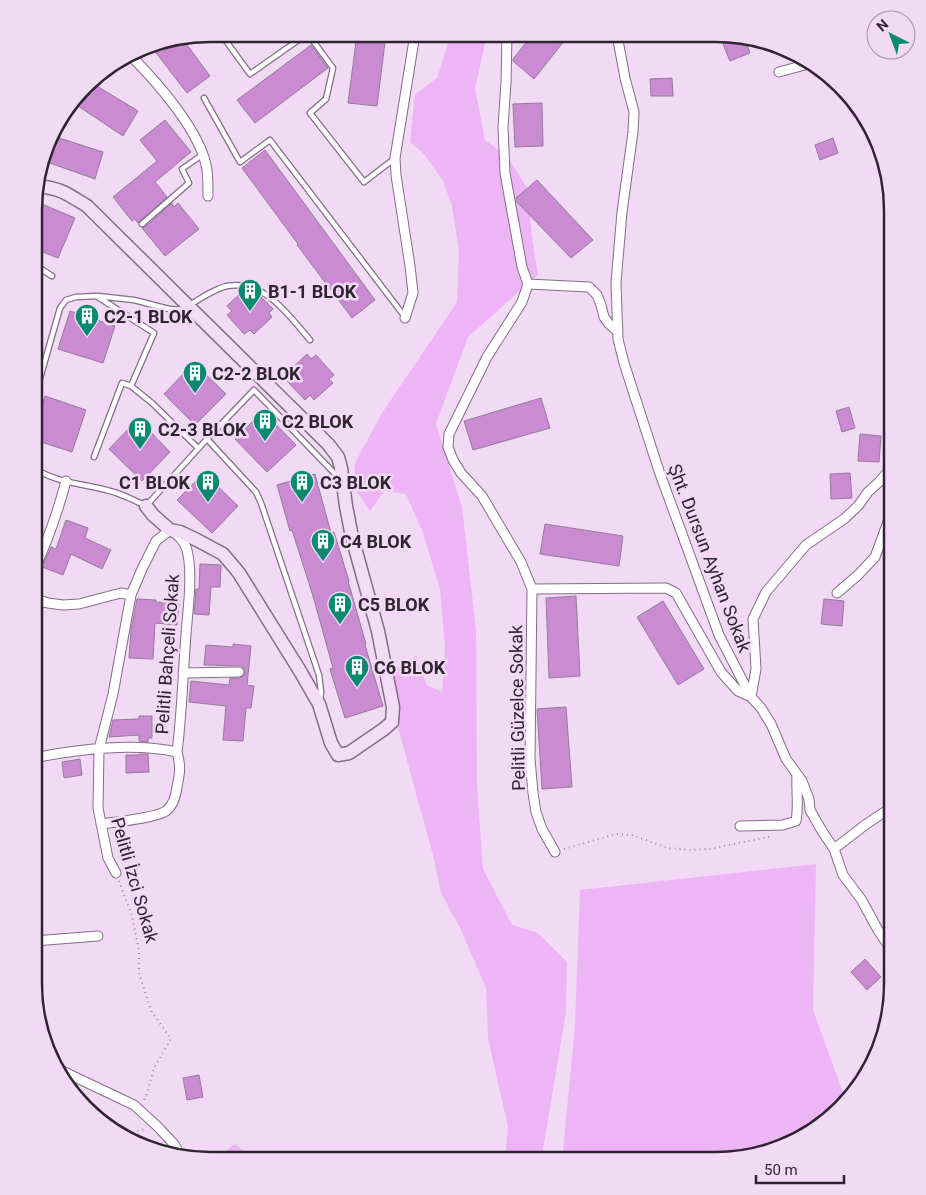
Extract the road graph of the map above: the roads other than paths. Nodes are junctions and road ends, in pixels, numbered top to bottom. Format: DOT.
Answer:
graph roads {
  1 [pos="226,42"];
  2 [pos="296,42"];
  3 [pos="314,42"];
  4 [pos="414,42"];
  5 [pos="506,42"];
  6 [pos="619,42"];
  7 [pos="136,61"];
  8 [pos="801,66"];
  9 [pos="779,72"];
  10 [pos="204,98"];
  11 [pos="202,155"];
  12 [pos="395,158"];
  13 [pos="44,187"];
  14 [pos="208,196"];
  15 [pos="142,224"];
  16 [pos="42,270"];
  17 [pos="52,276"];
  18 [pos="528,284"];
  19 [pos="97,296"];
  20 [pos="191,308"];
  21 [pos="406,318"];
  22 [pos="618,332"];
  23 [pos="310,340"];
  24 [pos="42,371"];
  25 [pos="131,386"];
  26 [pos="207,438"];
  27 [pos="198,448"];
  28 [pos="94,457"];
  29 [pos="42,474"];
  30 [pos="884,477"];
  31 [pos="66,481"];
  32 [pos="343,482"];
  33 [pos="146,506"];
  34 [pos="170,530"];
  35 [pos="884,534"];
  36 [pos="42,552"];
  37 [pos="532,589"];
  38 [pos="837,593"];
  39 [pos="130,595"];
  40 [pos="42,601"];
  41 [pos="239,672"];
  42 [pos="183,674"];
  43 [pos="751,697"];
  44 [pos="319,704"];
  45 [pos="99,750"];
  46 [pos="177,752"];
  47 [pos="42,755"];
  48 [pos="797,775"];
  49 [pos="883,813"];
  50 [pos="101,824"];
  51 [pos="740,826"];
  52 [pos="834,849"];
  53 [pos="555,852"];
  54 [pos="116,873"];
  55 [pos="98,936"];
  56 [pos="883,938"];
  57 [pos="42,940"];
  58 [pos="69,1074"];
  59 [pos="177,1149"];
  1 -- 2 [label="lane"];
  3 -- 12 [label="lane"];
  4 -- 12 [label="street"];
  5 -- 18 [label="street"];
  6 -- 22 [label="street, Şht. Dursun Ayhan Sokak"];
  7 -- 11 [label="street"];
  8 -- 9 [label="street"];
  10 -- 21 [label="lane"];
  11 -- 14 [label="street"];
  11 -- 15 [label="lane"];
  12 -- 21 [label="street"];
  13 -- 20 [label="street"];
  16 -- 17 [label="lane"];
  18 -- 22 [label="street, Şht. Dursun Ayhan Sokak"];
  18 -- 37 [label="street, Pelitli Güzelce Sokak"];
  19 -- 20 [label="lane"];
  19 -- 24 [label="lane"];
  19 -- 25 [label="lane"];
  20 -- 23 [label="lane"];
  20 -- 32 [label="street"];
  22 -- 43 [label="street, Şht. Dursun Ayhan Sokak"];
  25 -- 27 [label="lane"];
  25 -- 28 [label="lane"];
  26 -- 27 [label="lane"];
  26 -- 32 [label="lane"];
  26 -- 44 [label="lane"];
  27 -- 33 [label="lane"];
  29 -- 31 [label="lane"];
  30 -- 43 [label="street"];
  31 -- 33 [label="lane"];
  31 -- 36 [label="street"];
  32 -- 44 [label="street"];
  33 -- 34 [label="street"];
  34 -- 39 [label="street, Pelitli Bahçeli Sokak"];
  34 -- 42 [label="street, Pelitli Bahçeli Sokak"];
  34 -- 44 [label="street"];
  35 -- 38 [label="street"];
  37 -- 43 [label="street"];
  37 -- 53 [label="street, Pelitli Güzelce Sokak"];
  39 -- 40 [label="street"];
  39 -- 45 [label="street, Pelitli İzci Sokak"];
  41 -- 42 [label="street"];
  42 -- 46 [label="street, Pelitli Bahçeli Sokak"];
  43 -- 48 [label="street, Şht. Dursun Ayhan Sokak"];
  45 -- 46 [label="street, Pelitli Bahçeli Sokak"];
  45 -- 47 [label="street, Pelitli Bahçeli Sokak"];
  45 -- 50 [label="street, Pelitli İzci Sokak"];
  46 -- 50 [label="street"];
  48 -- 51 [label="street"];
  48 -- 52 [label="street, Şht. Dursun Ayhan Sokak"];
  49 -- 52 [label="street"];
  50 -- 54 [label="street, Pelitli İzci Sokak"];
  52 -- 56 [label="street, Şht. Dursun Ayhan Sokak"];
  55 -- 57 [label="street"];
  58 -- 59 [label="street"];
}
